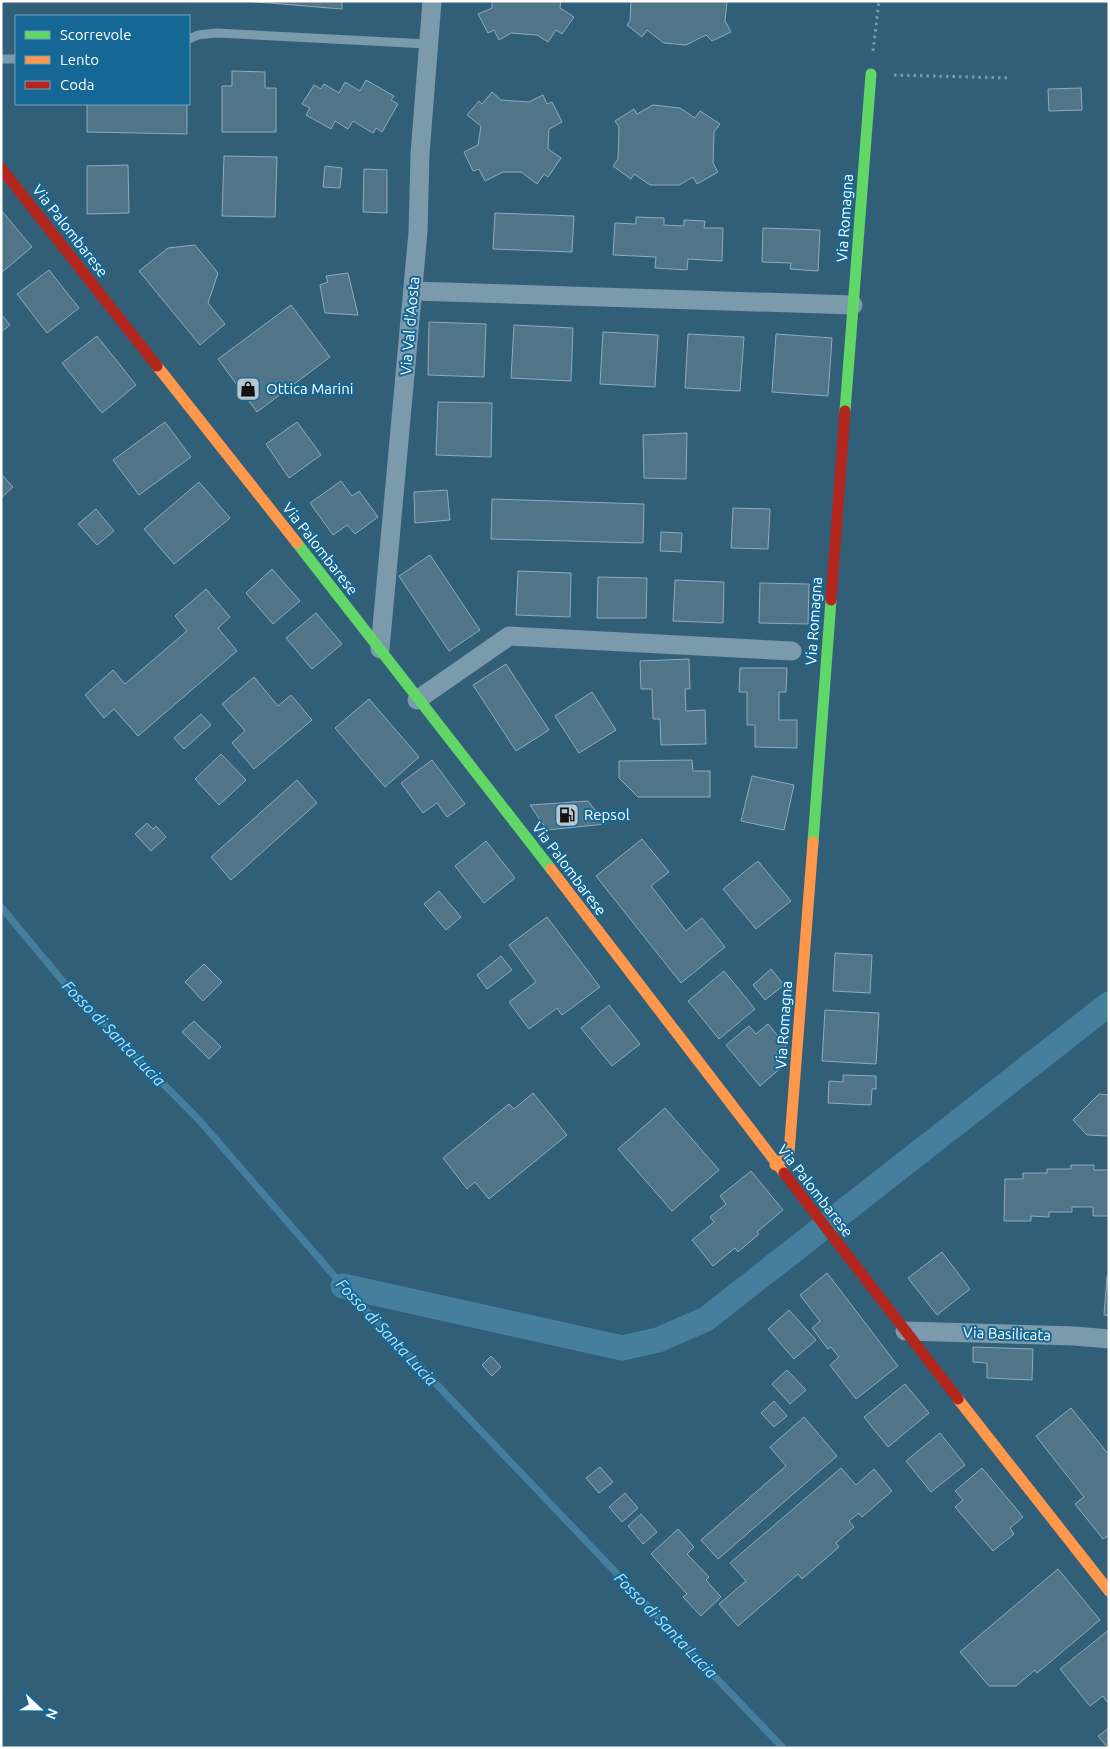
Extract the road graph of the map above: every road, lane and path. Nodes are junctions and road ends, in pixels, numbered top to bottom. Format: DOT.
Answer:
graph roads {
  1 [pos="432,1"];
  2 [pos="879,1"];
  3 [pos="190,39"];
  4 [pos="428,44"];
  5 [pos="1,59"];
  6 [pos="15,59"];
  7 [pos="871,74"];
  8 [pos="1011,78"];
  9 [pos="1,168"];
  10 [pos="413,291"];
  11 [pos="853,305"];
  12 [pos="380,649"];
  13 [pos="792,651"];
  14 [pos="417,700"];
  15 [pos="775,1165"];
  16 [pos="905,1331"];
  17 [pos="1109,1338"];
  18 [pos="1109,1591"];
  1 -- 4 [label="street, Via Val d'Aosta"];
  2 -- 7 [label="path"];
  3 -- 4 [label="lane"];
  4 -- 10 [label="street, Via Val d'Aosta"];
  5 -- 6 [label="lane"];
  7 -- 8 [label="path"];
  7 -- 11 [label="main road, Via Romagna"];
  9 -- 12 [label="main road, Via Palombarese"];
  10 -- 11 [label="street"];
  10 -- 12 [label="street, Via Val d'Aosta"];
  11 -- 15 [label="main road, Via Romagna"];
  12 -- 14 [label="main road, Via Palombarese"];
  13 -- 14 [label="street"];
  14 -- 15 [label="main road, Via Palombarese"];
  15 -- 16 [label="main road, Via Palombarese"];
  16 -- 17 [label="street, Via Basilicata"];
  16 -- 18 [label="main road, Via Palombarese"];
}
